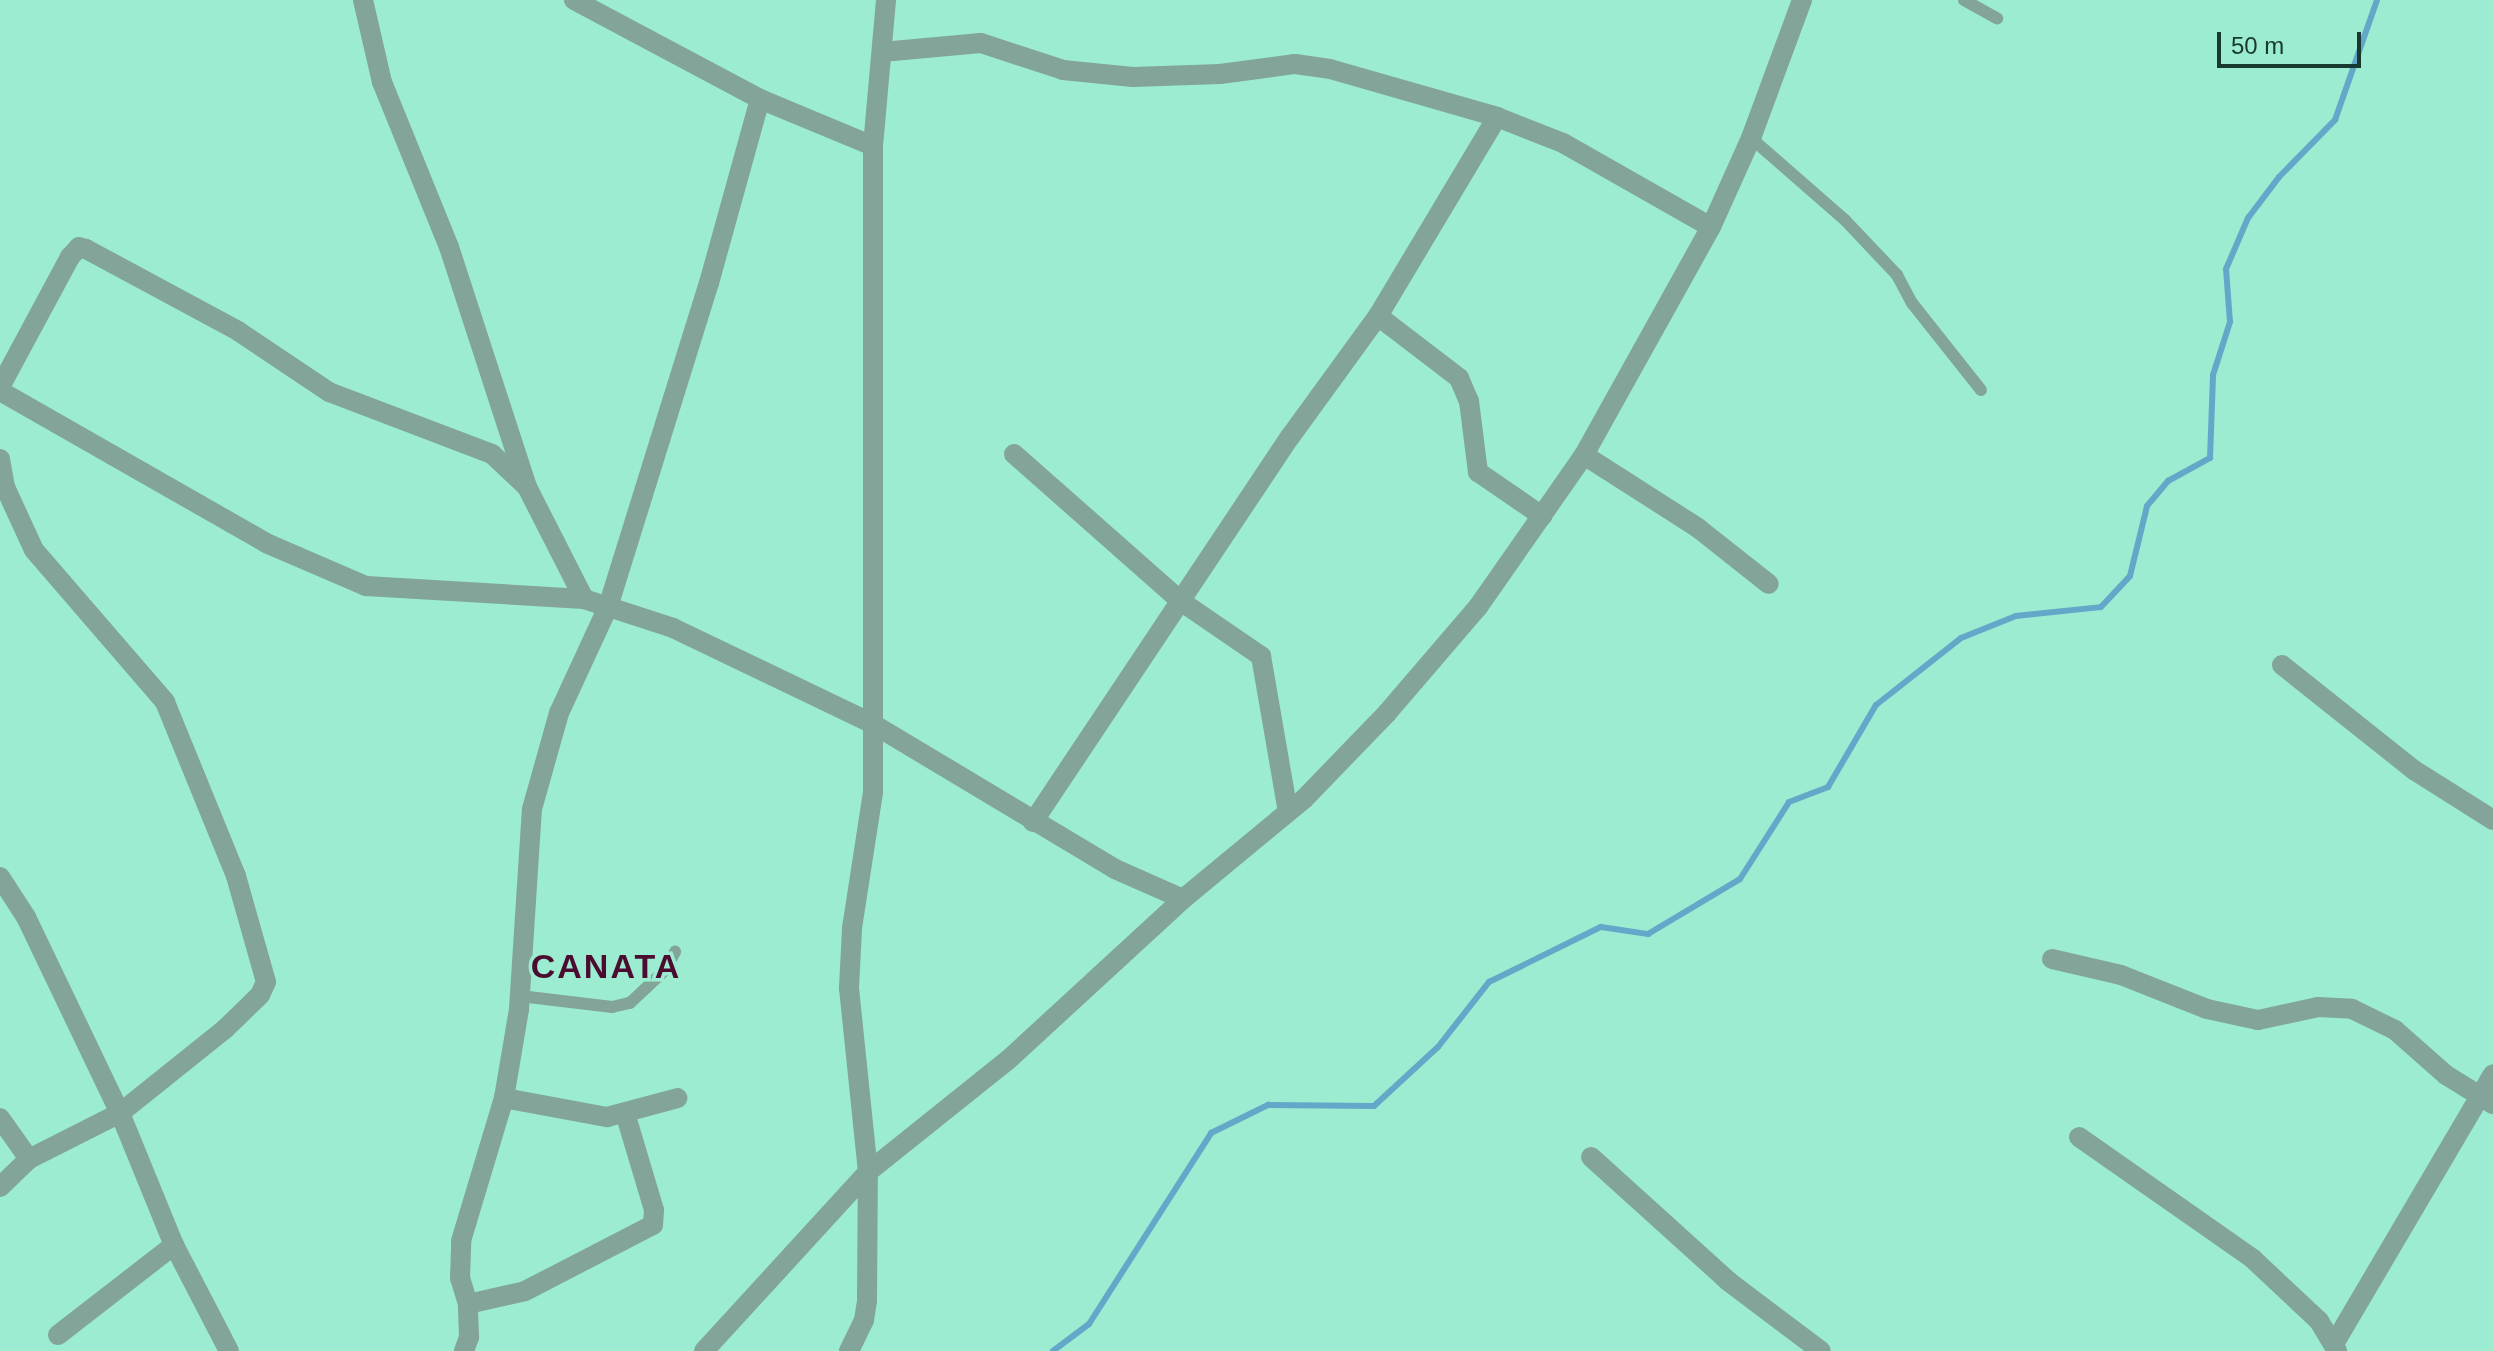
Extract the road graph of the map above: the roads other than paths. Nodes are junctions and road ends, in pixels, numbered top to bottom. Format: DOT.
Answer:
graph roads {
  1 [pos="363,0"];
  2 [pos="574,0"];
  3 [pos="886,0"];
  4 [pos="1801,0"];
  5 [pos="1964,0"];
  6 [pos="1997,18"];
  7 [pos="882,52"];
  8 [pos="760,99"];
  9 [pos="1497,117"];
  10 [pos="1751,138"];
  11 [pos="873,146"];
  12 [pos="1711,227"];
  13 [pos="1378,316"];
  14 [pos="0,389"];
  15 [pos="1981,390"];
  16 [pos="1014,454"];
  17 [pos="1584,455"];
  18 [pos="0,459"];
  19 [pos="527,487"];
  20 [pos="1542,516"];
  21 [pos="1769,584"];
  22 [pos="584,599"];
  23 [pos="1182,602"];
  24 [pos="608,607"];
  25 [pos="2282,665"];
  26 [pos="873,724"];
  27 [pos="1288,812"];
  28 [pos="2493,820"];
  29 [pos="1033,822"];
  30 [pos="0,877"];
  31 [pos="1183,899"];
  32 [pos="675,952"];
  33 [pos="2052,959"];
  34 [pos="520,996"];
  35 [pos="2493,1074"];
  36 [pos="504,1098"];
  37 [pos="678,1098"];
  38 [pos="2488,1102"];
  39 [pos="120,1113"];
  40 [pos="626,1116"];
  41 [pos="0,1118"];
  42 [pos="2079,1137"];
  43 [pos="1591,1157"];
  44 [pos="29,1159"];
  45 [pos="868,1172"];
  46 [pos="0,1187"];
  47 [pos="174,1245"];
  48 [pos="468,1304"];
  49 [pos="58,1335"];
  50 [pos="2336,1347"];
  51 [pos="229,1351"];
  52 [pos="464,1351"];
  53 [pos="704,1351"];
  54 [pos="849,1351"];
  55 [pos="1821,1351"];
  1 -- 19 [label="street"];
  2 -- 8 [label="street"];
  3 -- 7 [label="street"];
  4 -- 10 [label="street"];
  5 -- 6 [label="lane"];
  7 -- 9 [label="street"];
  7 -- 11 [label="street"];
  8 -- 11 [label="street"];
  8 -- 24 [label="street"];
  9 -- 12 [label="street"];
  9 -- 13 [label="street"];
  10 -- 12 [label="street"];
  10 -- 15 [label="lane"];
  11 -- 26 [label="street"];
  12 -- 17 [label="street"];
  13 -- 20 [label="street"];
  13 -- 23 [label="street"];
  14 -- 19 [label="street"];
  14 -- 22 [label="street"];
  16 -- 23 [label="street"];
  17 -- 20 [label="street"];
  17 -- 21 [label="street"];
  18 -- 39 [label="street"];
  19 -- 22 [label="street"];
  20 -- 27 [label="street"];
  22 -- 24 [label="street"];
  23 -- 27 [label="street"];
  23 -- 29 [label="street"];
  24 -- 26 [label="street"];
  24 -- 34 [label="street"];
  25 -- 28 [label="street"];
  26 -- 29 [label="street"];
  26 -- 45 [label="street"];
  27 -- 31 [label="street"];
  29 -- 31 [label="street"];
  30 -- 39 [label="street"];
  31 -- 45 [label="street"];
  32 -- 34 [label="lane"];
  33 -- 38 [label="street"];
  34 -- 36 [label="street"];
  35 -- 38 [label="street"];
  36 -- 40 [label="street"];
  36 -- 48 [label="street"];
  37 -- 40 [label="street"];
  38 -- 50 [label="street"];
  39 -- 44 [label="street"];
  39 -- 47 [label="street"];
  40 -- 48 [label="street"];
  41 -- 44 [label="street"];
  42 -- 50 [label="street"];
  43 -- 55 [label="street"];
  44 -- 46 [label="street"];
  45 -- 53 [label="street"];
  45 -- 54 [label="street"];
  47 -- 49 [label="street"];
  47 -- 51 [label="street"];
  48 -- 52 [label="street"];
}
